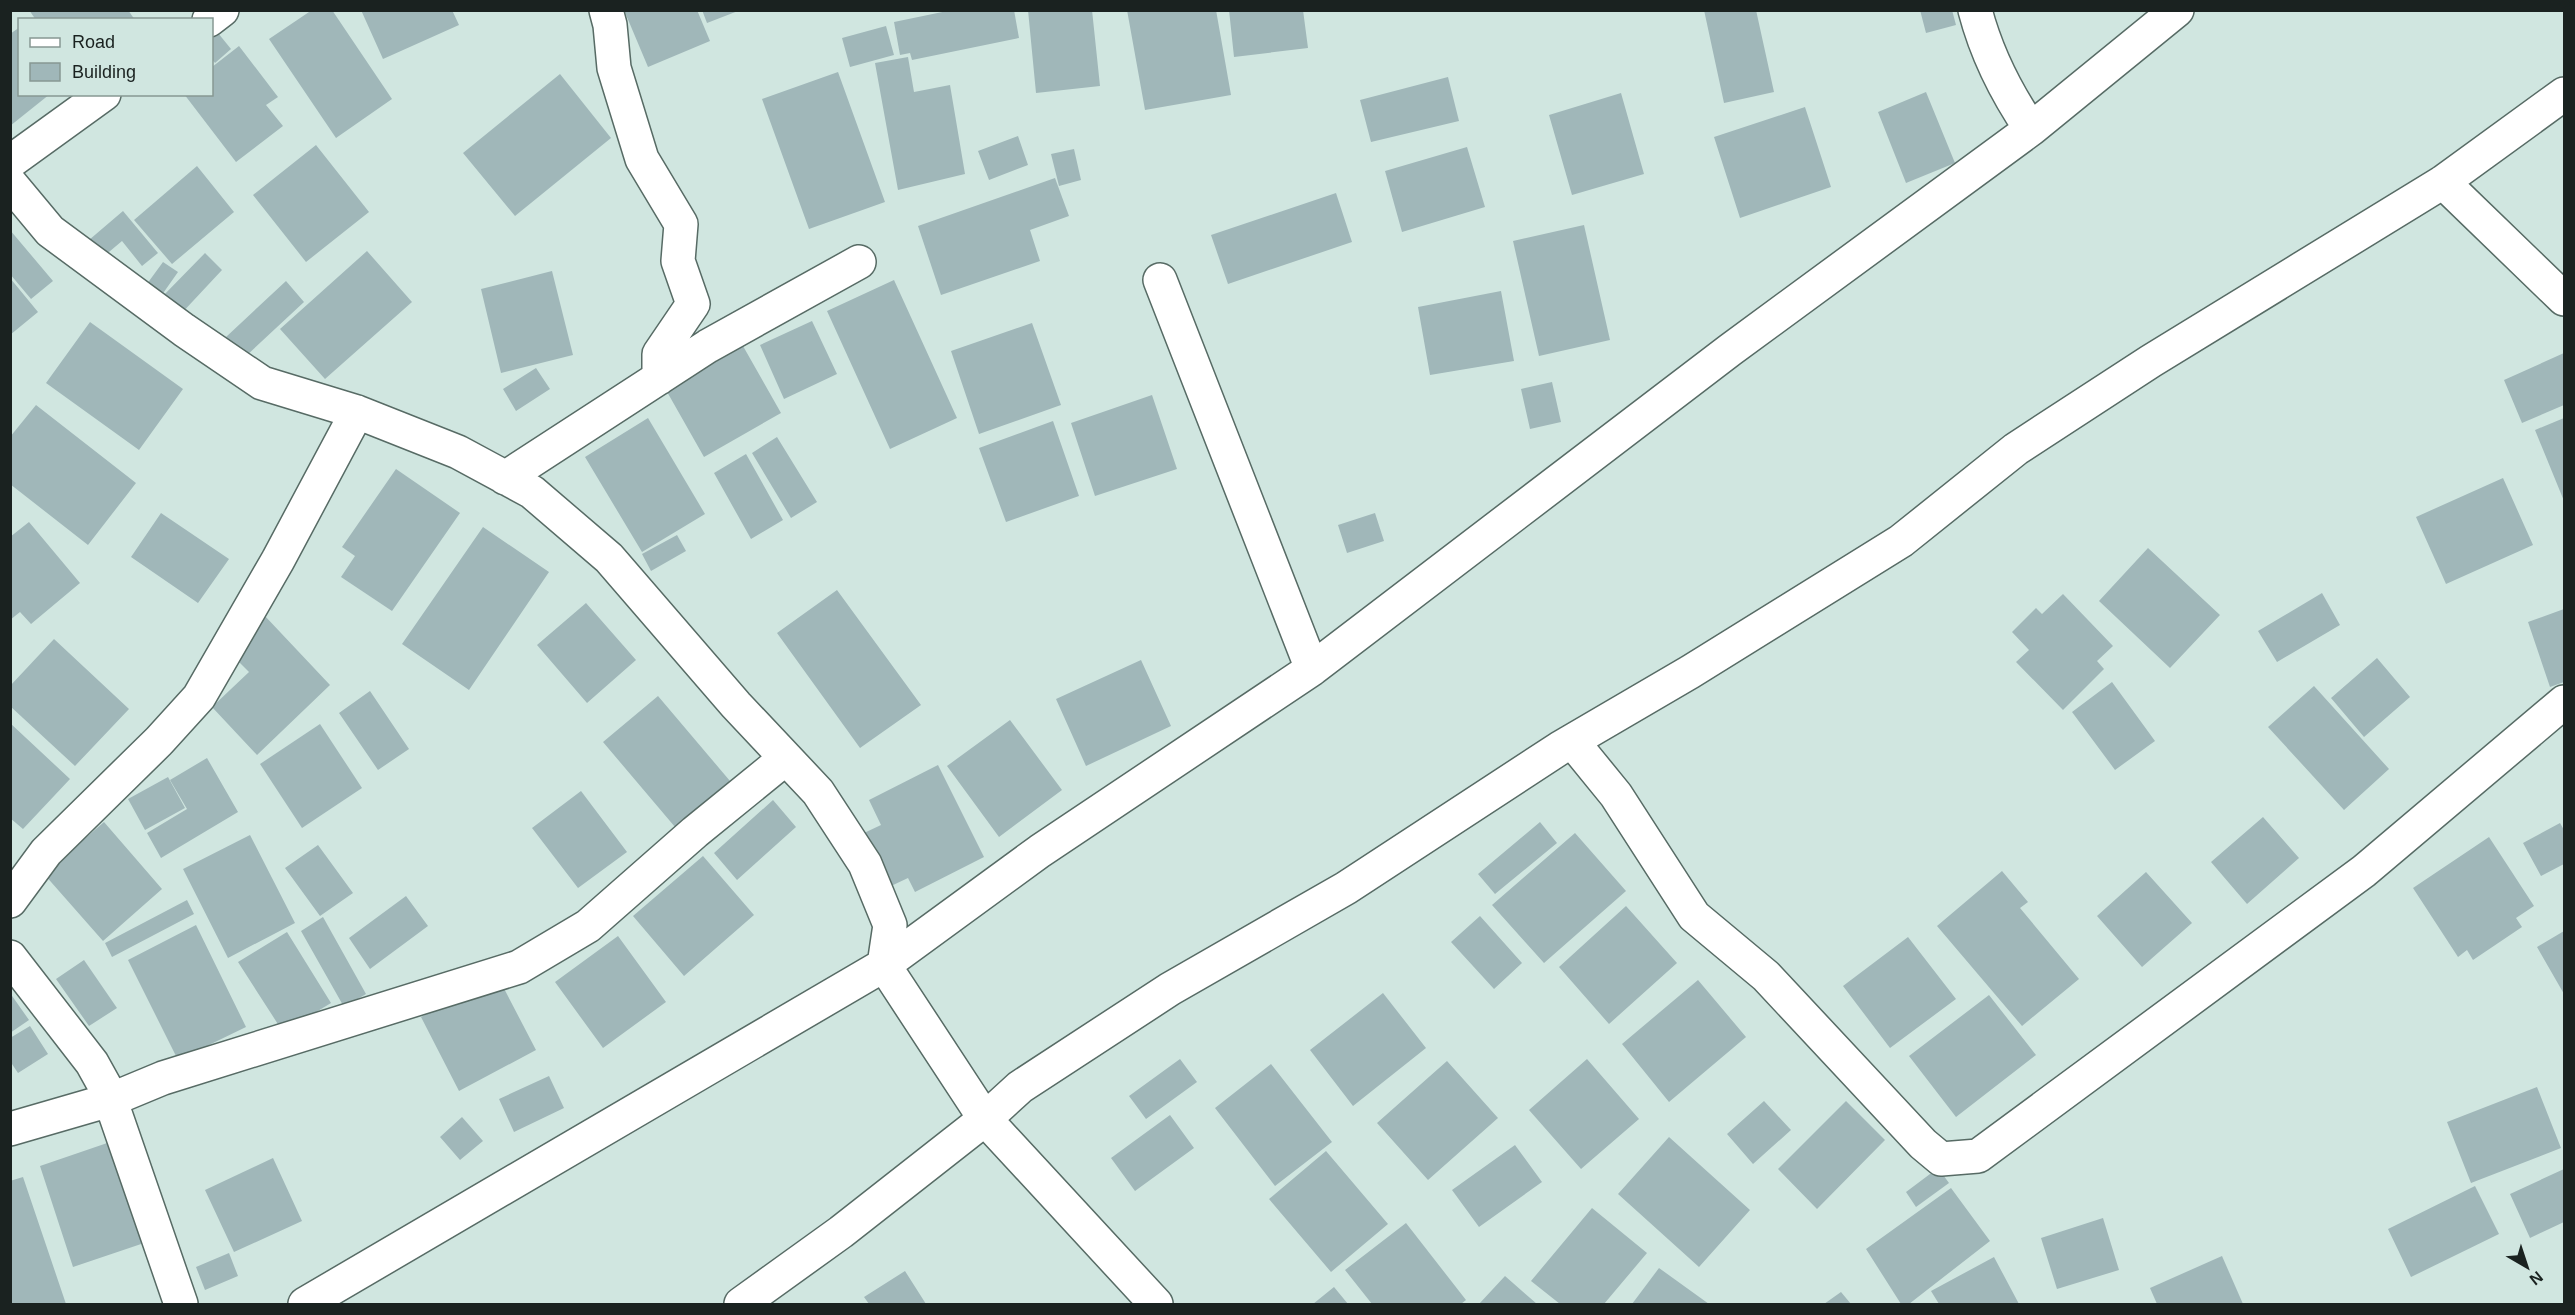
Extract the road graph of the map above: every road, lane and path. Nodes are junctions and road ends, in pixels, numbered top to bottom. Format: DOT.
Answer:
graph roads {
  1 [pos="606,10"];
  2 [pos="1975,10"];
  3 [pos="2177,10"];
  4 [pos="2565,94"];
  5 [pos="101,96"];
  6 [pos="2031,129"];
  7 [pos="10,162"];
  8 [pos="2443,182"];
  9 [pos="10,183"];
  10 [pos="860,262"];
  11 [pos="1160,280"];
  12 [pos="2565,299"];
  13 [pos="659,378"];
  14 [pos="357,412"];
  15 [pos="505,478"];
  16 [pos="1312,669"];
  17 [pos="2565,702"];
  18 [pos="1572,741"];
  19 [pos="786,758"];
  20 [pos="10,901"];
  21 [pos="10,957"];
  22 [pos="884,965"];
  23 [pos="110,1100"];
  24 [pos="985,1119"];
  25 [pos="10,1129"];
  26 [pos="181,1305"];
  27 [pos="305,1305"];
  28 [pos="741,1305"];
  29 [pos="1156,1305"];
  1 -- 13 [label="street"];
  2 -- 6 [label="street"];
  3 -- 6 [label="street"];
  4 -- 8 [label="street"];
  5 -- 7 [label="street"];
  6 -- 16 [label="street"];
  8 -- 12 [label="street"];
  8 -- 18 [label="street"];
  9 -- 14 [label="street"];
  10 -- 13 [label="street"];
  11 -- 16 [label="street"];
  13 -- 15 [label="street"];
  14 -- 15 [label="street"];
  14 -- 20 [label="street"];
  15 -- 19 [label="street"];
  16 -- 22 [label="street"];
  17 -- 18 [label="street"];
  18 -- 24 [label="street"];
  19 -- 22 [label="street"];
  19 -- 23 [label="street"];
  21 -- 23 [label="street"];
  22 -- 24 [label="street"];
  22 -- 27 [label="street"];
  23 -- 25 [label="street"];
  23 -- 26 [label="street"];
  24 -- 28 [label="street"];
  24 -- 29 [label="street"];
}
